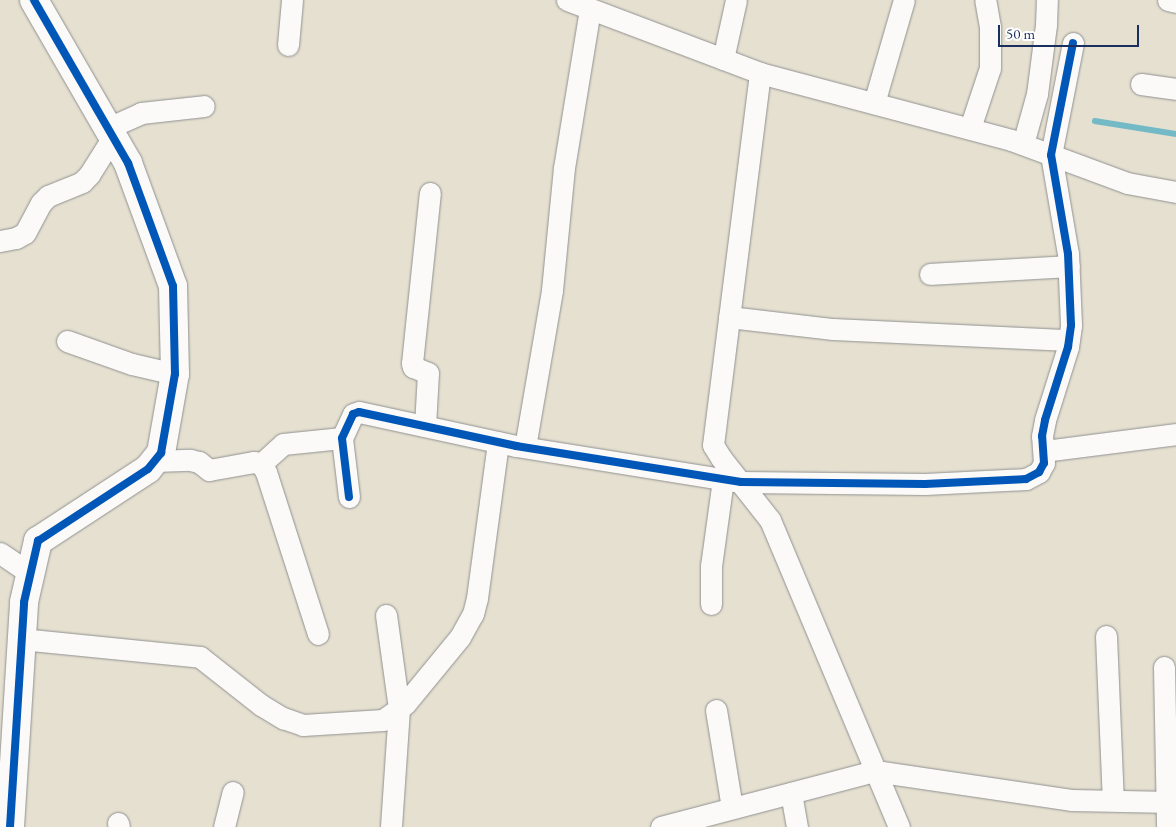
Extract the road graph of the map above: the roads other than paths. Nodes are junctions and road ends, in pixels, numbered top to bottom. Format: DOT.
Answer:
graph roads {
  1 [pos="34,0"];
  2 [pos="292,0"];
  3 [pos="567,0"];
  4 [pos="736,0"];
  5 [pos="904,0"];
  6 [pos="985,0"];
  7 [pos="1047,0"];
  8 [pos="1168,0"];
  9 [pos="1176,2"];
  10 [pos="590,9"];
  11 [pos="1073,43"];
  12 [pos="288,45"];
  13 [pos="723,59"];
  14 [pos="760,73"];
  15 [pos="1141,84"];
  16 [pos="1176,89"];
  17 [pos="874,103"];
  18 [pos="204,106"];
  19 [pos="970,128"];
  20 [pos="110,133"];
  21 [pos="1023,144"];
  22 [pos="1051,155"];
  23 [pos="1176,192"];
  24 [pos="430,193"];
  25 [pos="0,241"];
  26 [pos="1069,266"];
  27 [pos="930,274"];
  28 [pos="729,317"];
  29 [pos="67,340"];
  30 [pos="1069,340"];
  31 [pos="175,374"];
  32 [pos="425,426"];
  33 [pos="1176,434"];
  34 [pos="342,438"];
  35 [pos="498,442"];
  36 [pos="525,448"];
  37 [pos="1044,451"];
  38 [pos="155,461"];
  39 [pos="261,464"];
  40 [pos="732,480"];
  41 [pos="349,497"];
  42 [pos="0,553"];
  43 [pos="30,573"];
  44 [pos="711,604"];
  45 [pos="386,615"];
  46 [pos="318,634"];
  47 [pos="1106,636"];
  48 [pos="22,639"];
  49 [pos="1164,667"];
  50 [pos="399,709"];
  51 [pos="716,710"];
  52 [pos="8,720"];
  53 [pos="875,770"];
  54 [pos="233,792"];
  55 [pos="792,793"];
  56 [pos="1113,800"];
  57 [pos="1171,802"];
  58 [pos="732,808"];
  59 [pos="10,827"];
  60 [pos="224,827"];
  61 [pos="391,827"];
  62 [pos="661,827"];
  63 [pos="797,827"];
  64 [pos="899,827"];
  65 [pos="1167,827"];
  1 -- 20 [label="street"];
  2 -- 12 [label="street"];
  3 -- 10 [label="street"];
  4 -- 13 [label="street"];
  5 -- 17 [label="street"];
  6 -- 19 [label="street"];
  7 -- 21 [label="street"];
  8 -- 9 [label="street"];
  10 -- 13 [label="street"];
  10 -- 36 [label="street"];
  11 -- 22 [label="street"];
  13 -- 14 [label="street"];
  14 -- 17 [label="street"];
  14 -- 28 [label="street"];
  15 -- 16 [label="street"];
  17 -- 19 [label="street"];
  18 -- 20 [label="street"];
  19 -- 21 [label="street"];
  20 -- 25 [label="street"];
  20 -- 31 [label="street"];
  21 -- 22 [label="street"];
  22 -- 23 [label="street"];
  22 -- 26 [label="street"];
  24 -- 32 [label="street"];
  26 -- 27 [label="street"];
  26 -- 30 [label="street"];
  28 -- 30 [label="street"];
  28 -- 40 [label="street"];
  29 -- 31 [label="street"];
  30 -- 37 [label="street"];
  31 -- 38 [label="street"];
  32 -- 34 [label="street"];
  32 -- 35 [label="street"];
  33 -- 37 [label="street"];
  34 -- 39 [label="street"];
  34 -- 41 [label="street"];
  35 -- 36 [label="street"];
  35 -- 50 [label="street"];
  36 -- 40 [label="street"];
  37 -- 40 [label="street"];
  38 -- 39 [label="street"];
  38 -- 43 [label="street"];
  39 -- 46 [label="street"];
  40 -- 44 [label="street"];
  40 -- 53 [label="street"];
  42 -- 43 [label="street"];
  43 -- 48 [label="street"];
  45 -- 50 [label="street"];
  47 -- 56 [label="street"];
  48 -- 50 [label="street"];
  48 -- 52 [label="street"];
  49 -- 57 [label="street"];
  50 -- 61 [label="street"];
  51 -- 58 [label="street"];
  52 -- 59 [label="street"];
  53 -- 55 [label="street"];
  53 -- 56 [label="street"];
  53 -- 64 [label="street"];
  54 -- 60 [label="street"];
  55 -- 58 [label="street"];
  55 -- 63 [label="street"];
  56 -- 57 [label="street"];
  57 -- 65 [label="street"];
  58 -- 62 [label="street"];
}
